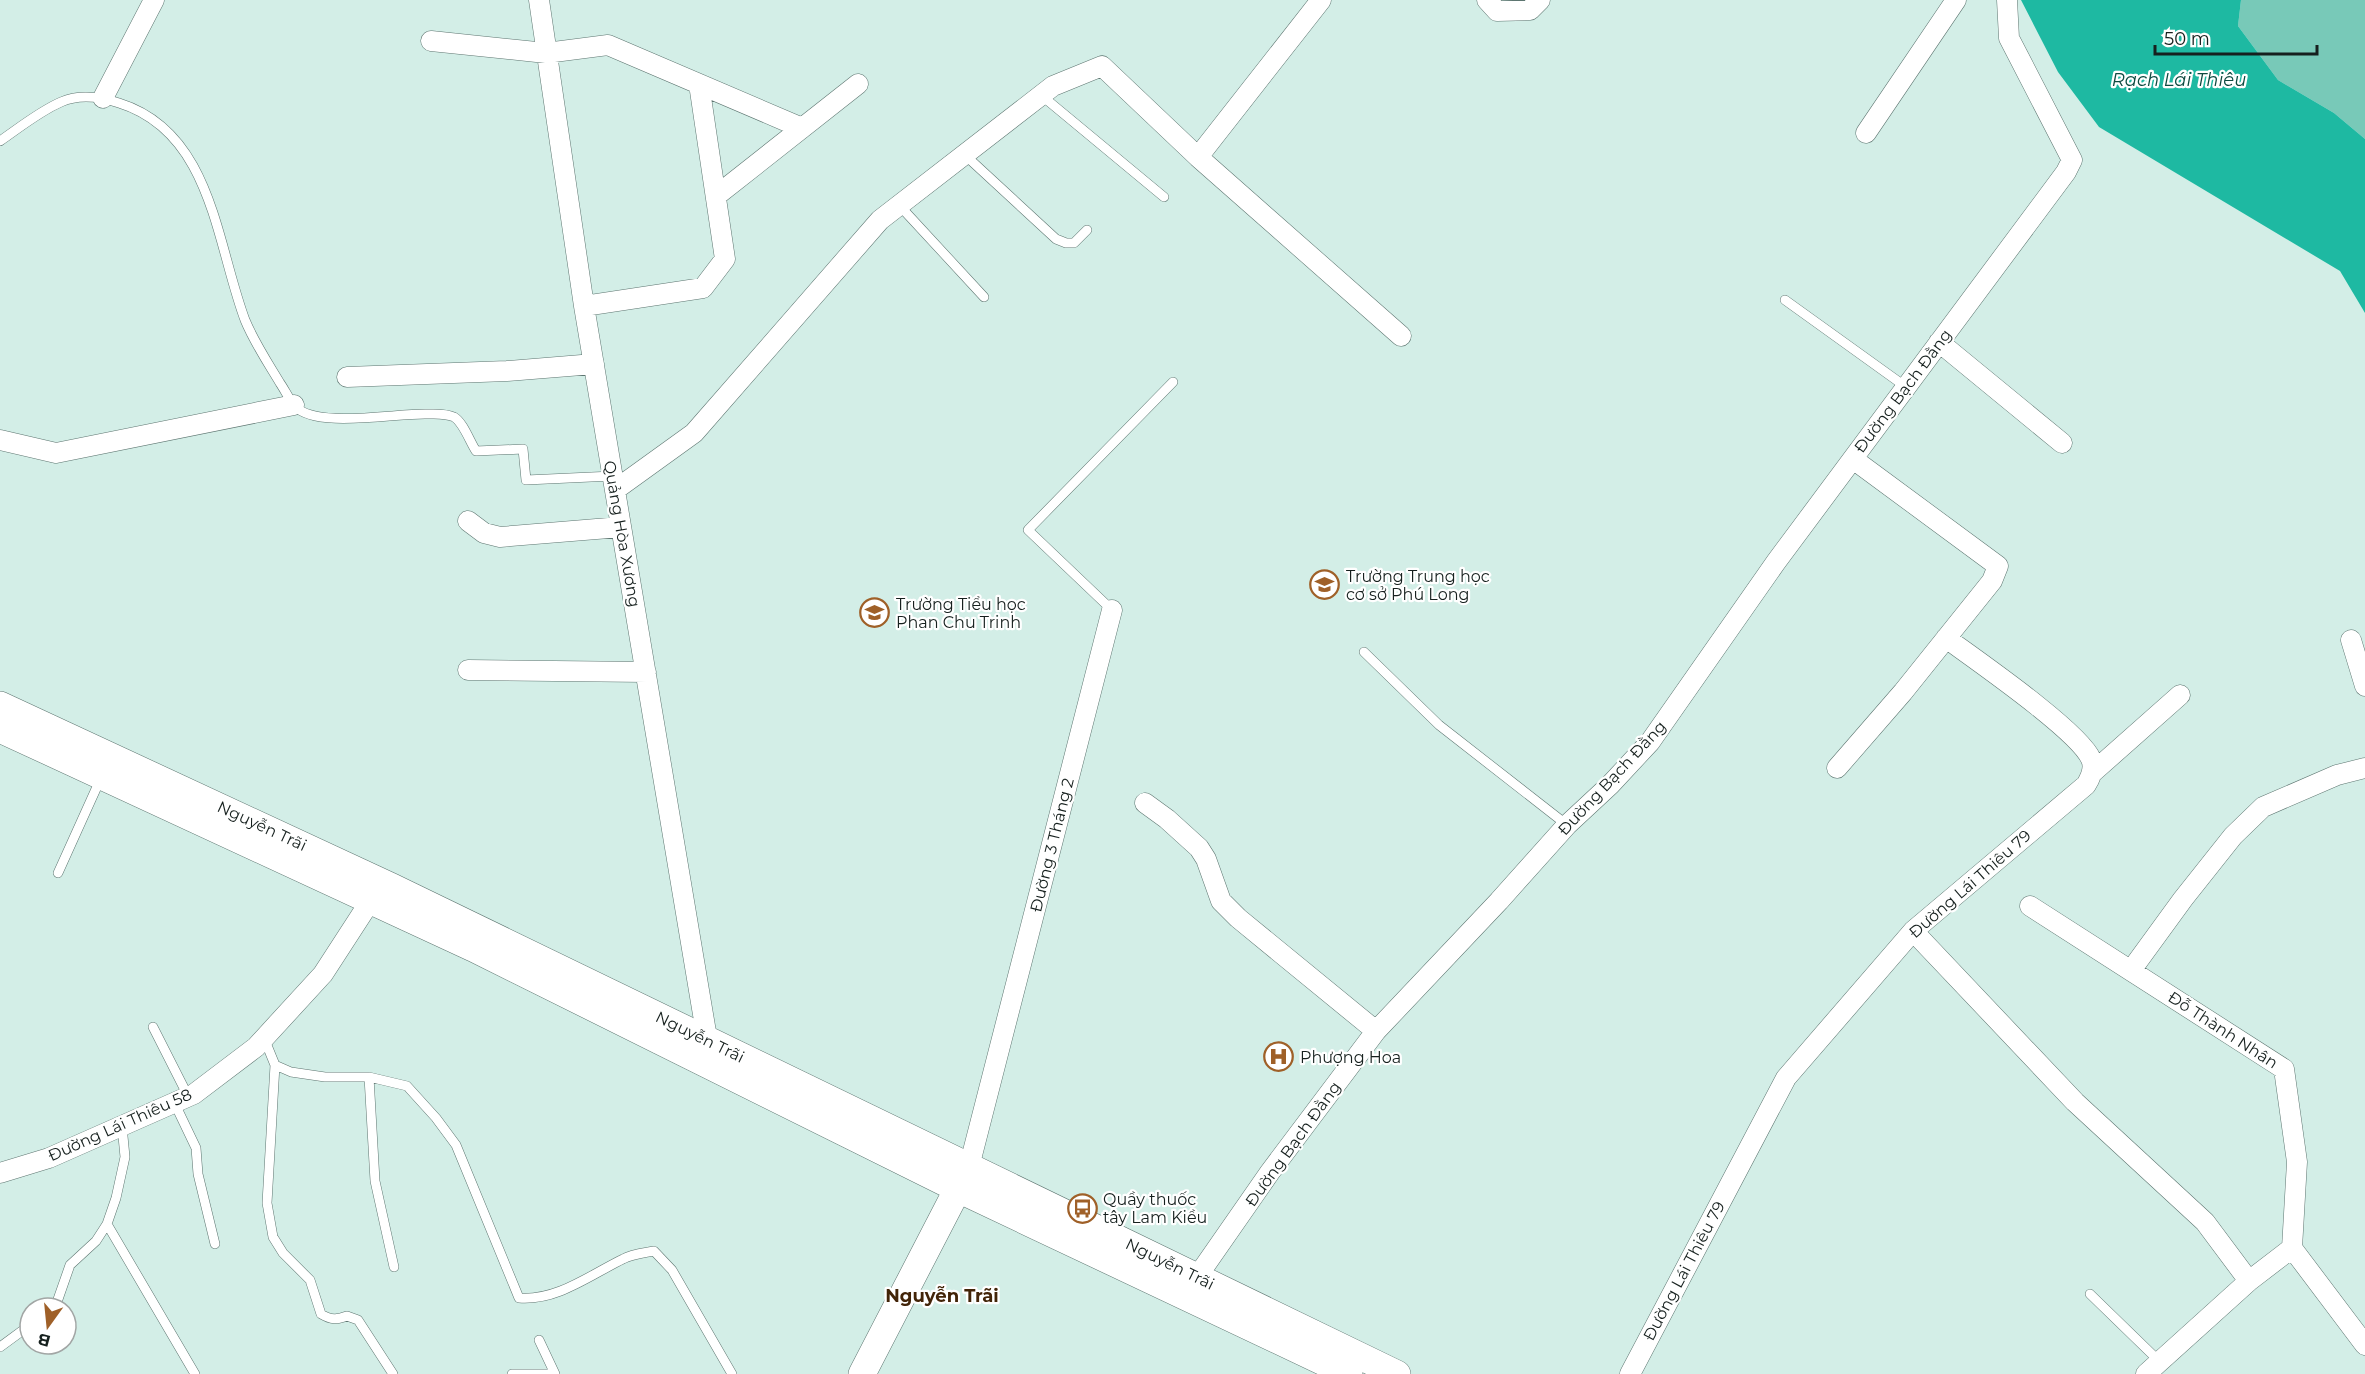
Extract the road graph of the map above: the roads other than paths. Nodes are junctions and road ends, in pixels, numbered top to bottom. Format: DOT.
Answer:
graph roads {
  1 [pos="154,0"];
  2 [pos="539,0"];
  3 [pos="1321,0"];
  4 [pos="1487,0"];
  5 [pos="1540,0"];
  6 [pos="1956,0"];
  7 [pos="2007,0"];
  8 [pos="431,41"];
  9 [pos="546,53"];
  10 [pos="699,84"];
  11 [pos="858,84"];
  12 [pos="1041,95"];
  13 [pos="103,98"];
  14 [pos="802,128"];
  15 [pos="1866,133"];
  16 [pos="0,141"];
  17 [pos="965,155"];
  18 [pos="1198,157"];
  19 [pos="716,196"];
  20 [pos="1164,197"];
  21 [pos="899,205"];
  22 [pos="1088,230"];
  23 [pos="984,297"];
  24 [pos="1785,300"];
  25 [pos="584,306"];
  26 [pos="1401,336"];
  27 [pos="1939,342"];
  28 [pos="594,364"];
  29 [pos="347,377"];
  30 [pos="1173,382"];
  31 [pos="1906,387"];
  32 [pos="294,405"];
  33 [pos="0,440"];
  34 [pos="2062,443"];
  35 [pos="1853,459"];
  36 [pos="614,483"];
  37 [pos="468,520"];
  38 [pos="621,527"];
  39 [pos="1112,610"];
  40 [pos="1946,638"];
  41 [pos="2351,640"];
  42 [pos="1364,652"];
  43 [pos="468,670"];
  44 [pos="646,672"];
  45 [pos="2365,686"];
  46 [pos="2180,695"];
  47 [pos="0,705"];
  48 [pos="0,729"];
  49 [pos="1837,768"];
  50 [pos="2365,768"];
  51 [pos="2092,773"];
  52 [pos="102,776"];
  53 [pos="1146,803"];
  54 [pos="1567,825"];
  55 [pos="247,831"];
  56 [pos="58,873"];
  57 [pos="371,900"];
  58 [pos="2030,906"];
  59 [pos="1913,931"];
  60 [pos="2132,969"];
  61 [pos="153,1027"];
  62 [pos="1376,1031"];
  63 [pos="264,1038"];
  64 [pos="708,1041"];
  65 [pos="275,1065"];
  66 [pos="712,1067"];
  67 [pos="369,1077"];
  68 [pos="181,1099"];
  69 [pos="122,1124"];
  70 [pos="0,1173"];
  71 [pos="964,1178"];
  72 [pos="107,1224"];
  73 [pos="214,1244"];
  74 [pos="2292,1248"];
  75 [pos="394,1267"];
  76 [pos="1197,1277"];
  77 [pos="2249,1281"];
  78 [pos="2090,1294"];
  79 [pos="59,1296"];
  80 [pos="18,1334"];
  81 [pos="539,1340"];
  82 [pos="2365,1345"];
  83 [pos="0,1347"];
  84 [pos="1325,1360"];
  85 [pos="2158,1370"];
  86 [pos="195,1374"];
  87 [pos="393,1374"];
  88 [pos="512,1374"];
  89 [pos="548,1374"];
  90 [pos="555,1374"];
  91 [pos="732,1374"];
  92 [pos="862,1374"];
  93 [pos="1349,1374"];
  94 [pos="1397,1374"];
  95 [pos="1630,1374"];
  1 -- 13 [label="street"];
  2 -- 9 [label="street, Quảng Hòa Xương"];
  3 -- 18 [label="street"];
  4 -- 5 [label="street"];
  6 -- 15 [label="street"];
  7 -- 27 [label="street, Đường Bạch Đằng"];
  8 -- 9 [label="street"];
  9 -- 10 [label="street"];
  9 -- 25 [label="street, Quảng Hòa Xương"];
  10 -- 14 [label="street"];
  10 -- 19 [label="street"];
  11 -- 14 [label="street"];
  12 -- 17 [label="street"];
  12 -- 18 [label="street"];
  12 -- 20 [label="lane"];
  13 -- 16 [label="lane"];
  13 -- 32 [label="lane"];
  14 -- 19 [label="street"];
  17 -- 21 [label="street"];
  17 -- 22 [label="lane"];
  18 -- 26 [label="street"];
  19 -- 25 [label="street"];
  21 -- 23 [label="lane"];
  21 -- 36 [label="street"];
  24 -- 31 [label="lane"];
  25 -- 28 [label="street, Quảng Hòa Xương"];
  27 -- 31 [label="street, Đường Bạch Đằng"];
  27 -- 34 [label="street"];
  28 -- 29 [label="street"];
  28 -- 36 [label="street, Quảng Hòa Xương"];
  30 -- 39 [label="lane, Đường 3 Tháng 2"];
  31 -- 35 [label="street, Đường Bạch Đằng"];
  32 -- 33 [label="street"];
  32 -- 36 [label="lane"];
  35 -- 40 [label="street"];
  35 -- 54 [label="street, Đường Bạch Đằng"];
  36 -- 38 [label="street, Quảng Hòa Xương"];
  37 -- 38 [label="street"];
  38 -- 44 [label="street, Quảng Hòa Xương"];
  39 -- 71 [label="street, Đường 3 Tháng 2"];
  40 -- 49 [label="street"];
  40 -- 51 [label="street"];
  41 -- 45 [label="street"];
  42 -- 54 [label="lane"];
  43 -- 44 [label="street"];
  44 -- 64 [label="street, Quảng Hòa Xương"];
  46 -- 51 [label="street, Đường Lái Thiêu 79"];
  47 -- 55 [label="main road, Nguyễn Trãi"];
  48 -- 52 [label="main road, Nguyễn Trãi"];
  50 -- 60 [label="street"];
  51 -- 59 [label="street, Đường Lái Thiêu 79"];
  52 -- 55 [label="main road, Nguyễn Trãi"];
  52 -- 56 [label="lane"];
  53 -- 62 [label="street"];
  54 -- 62 [label="street, Đường Bạch Đằng"];
  55 -- 57 [label="main road, Nguyễn Trãi"];
  55 -- 64 [label="main road, Nguyễn Trãi"];
  57 -- 63 [label="street, Đường Lái Thiêu 58"];
  57 -- 66 [label="main road, Nguyễn Trãi"];
  58 -- 60 [label="street, Đỗ Thành Nhân"];
  59 -- 77 [label="street"];
  59 -- 95 [label="street, Đường Lái Thiêu 79"];
  60 -- 74 [label="street, Đỗ Thành Nhân"];
  61 -- 68 [label="lane"];
  62 -- 76 [label="street, Đường Bạch Đằng"];
  63 -- 65 [label="lane"];
  63 -- 68 [label="street, Đường Lái Thiêu 58"];
  64 -- 66 [label="street, Quảng Hòa Xương"];
  64 -- 71 [label="main road, Nguyễn Trãi"];
  65 -- 67 [label="lane"];
  65 -- 87 [label="lane"];
  66 -- 71 [label="main road, Nguyễn Trãi"];
  67 -- 75 [label="lane"];
  67 -- 91 [label="lane"];
  68 -- 69 [label="street, Đường Lái Thiêu 58"];
  68 -- 73 [label="lane"];
  69 -- 70 [label="street, Đường Lái Thiêu 58"];
  69 -- 72 [label="lane"];
  71 -- 76 [label="main road, Nguyễn Trãi"];
  71 -- 84 [label="main road, Nguyễn Trãi"];
  71 -- 92 [label="main road, Đường 3 Tháng 2"];
  72 -- 79 [label="lane"];
  72 -- 86 [label="lane"];
  74 -- 77 [label="street"];
  74 -- 82 [label="street"];
  76 -- 84 [label="main road, Nguyễn Trãi"];
  77 -- 85 [label="street"];
  78 -- 85 [label="lane"];
  80 -- 83 [label="lane"];
  81 -- 90 [label="lane"];
  84 -- 93 [label="main road, Nguyễn Trãi"];
  84 -- 94 [label="main road, Nguyễn Trãi"];
  88 -- 89 [label="lane"];
}
